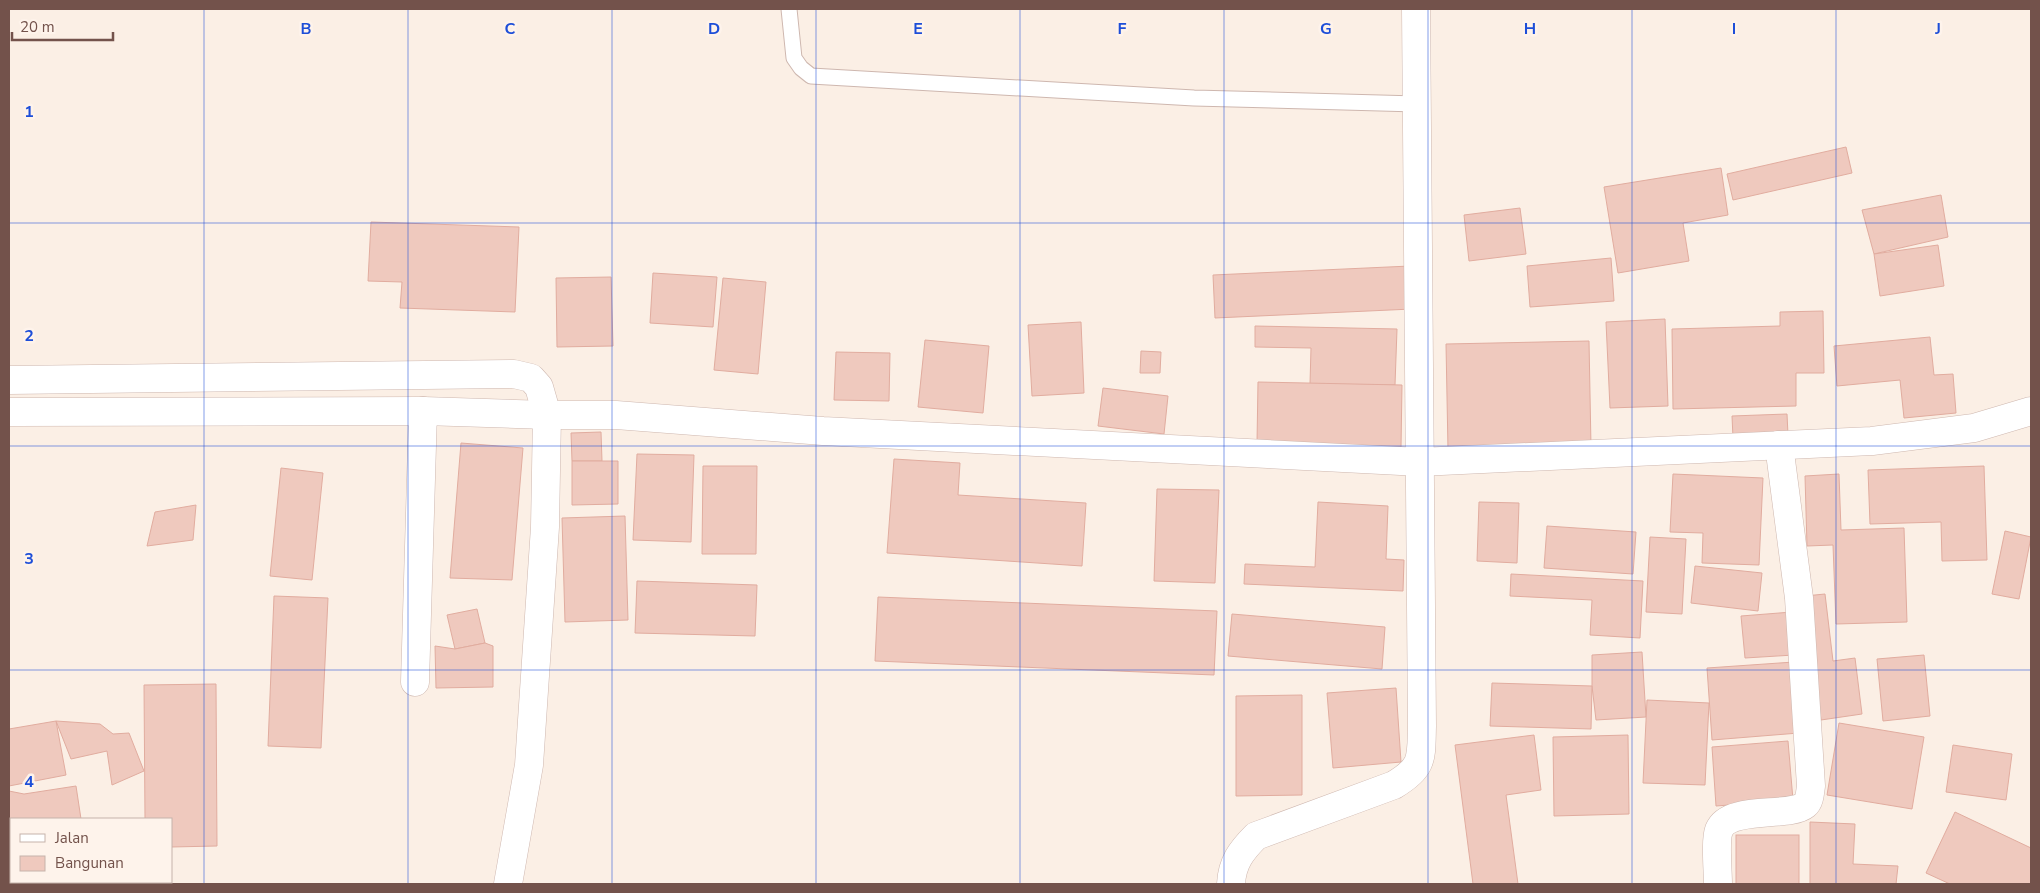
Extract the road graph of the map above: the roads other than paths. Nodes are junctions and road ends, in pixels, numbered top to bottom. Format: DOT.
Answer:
graph roads {
  1 [pos="789,9"];
  2 [pos="1416,9"];
  3 [pos="1416,104"];
  4 [pos="9,380"];
  5 [pos="423,411"];
  6 [pos="2031,411"];
  7 [pos="9,412"];
  8 [pos="546,415"];
  9 [pos="1779,445"];
  10 [pos="1434,462"];
  11 [pos="415,682"];
  12 [pos="508,884"];
  13 [pos="1231,884"];
  14 [pos="1718,884"];
  1 -- 3 [label="lane"];
  2 -- 3 [label="street"];
  3 -- 10 [label="street"];
  4 -- 8 [label="street"];
  5 -- 7 [label="street"];
  5 -- 8 [label="street"];
  5 -- 11 [label="street"];
  6 -- 9 [label="street"];
  8 -- 10 [label="street"];
  8 -- 12 [label="street"];
  9 -- 10 [label="street"];
  9 -- 14 [label="street"];
  10 -- 13 [label="street"];
}
